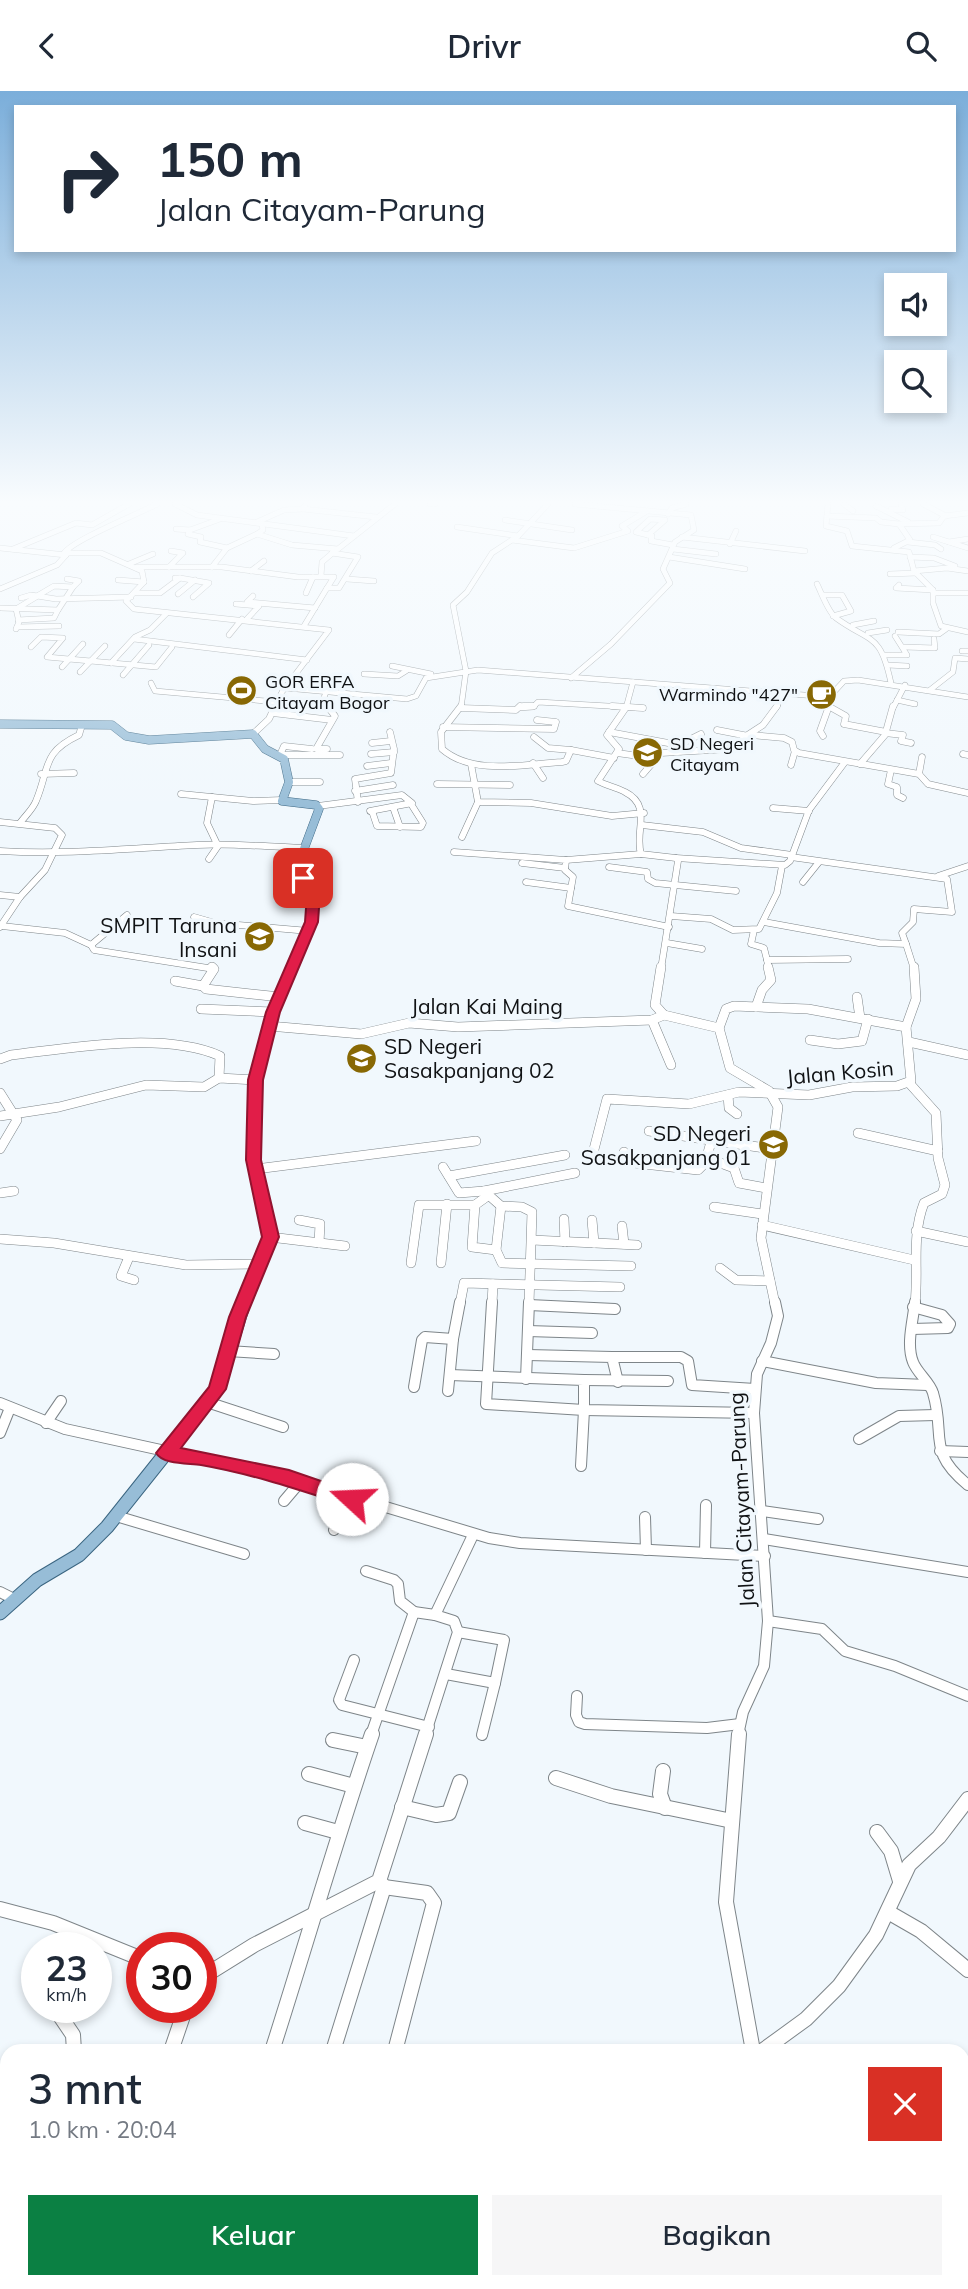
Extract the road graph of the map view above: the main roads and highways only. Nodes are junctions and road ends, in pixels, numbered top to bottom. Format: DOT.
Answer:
graph roads {
  1 [pos="0,724"];
  2 [pos="0,1613"];
  1 -- 2 [label="main road"];
}
